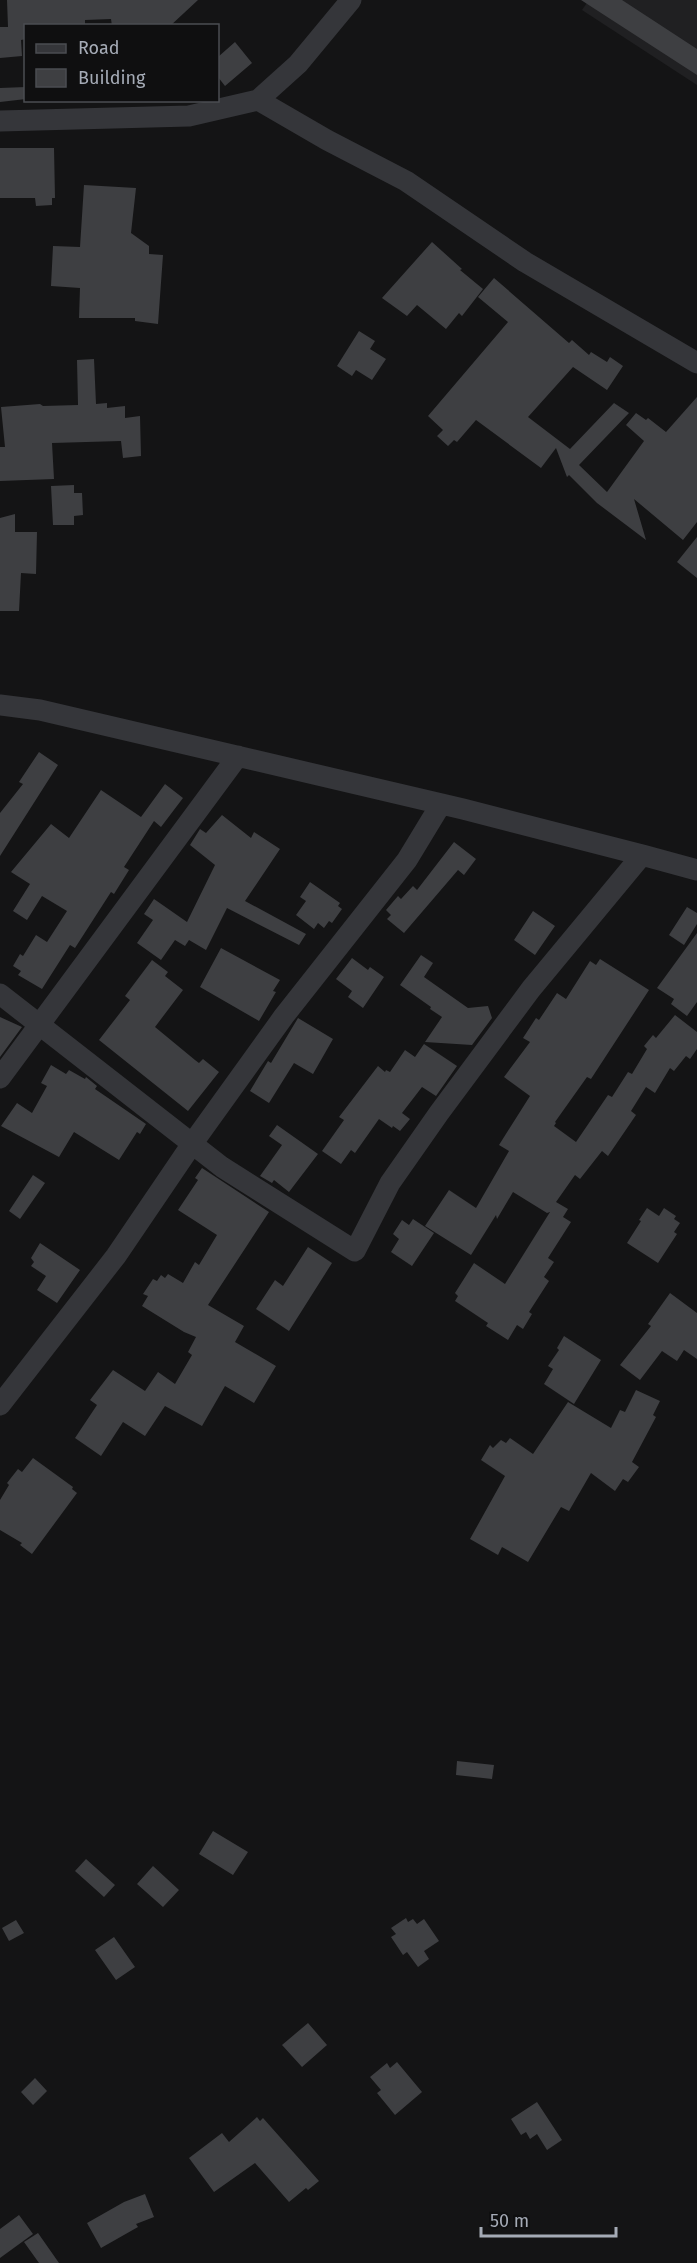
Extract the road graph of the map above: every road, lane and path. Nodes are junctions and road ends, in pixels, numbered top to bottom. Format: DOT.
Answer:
graph roads {
  1 [pos="351,0"];
  2 [pos="258,100"];
  3 [pos="0,120"];
  4 [pos="697,363"];
  5 [pos="0,705"];
  6 [pos="238,756"];
  7 [pos="441,804"];
  8 [pos="642,855"];
  9 [pos="697,870"];
  10 [pos="0,994"];
  11 [pos="39,1025"];
  12 [pos="0,1077"];
  13 [pos="192,1144"];
  14 [pos="0,1405"];
  1 -- 2 [label="street"];
  2 -- 3 [label="street"];
  2 -- 4 [label="street"];
  5 -- 6 [label="street"];
  6 -- 7 [label="street"];
  6 -- 11 [label="street"];
  7 -- 8 [label="street"];
  7 -- 13 [label="street"];
  8 -- 9 [label="street"];
  8 -- 13 [label="street"];
  10 -- 11 [label="street"];
  11 -- 12 [label="street"];
  11 -- 13 [label="street"];
  13 -- 14 [label="street"];
}
